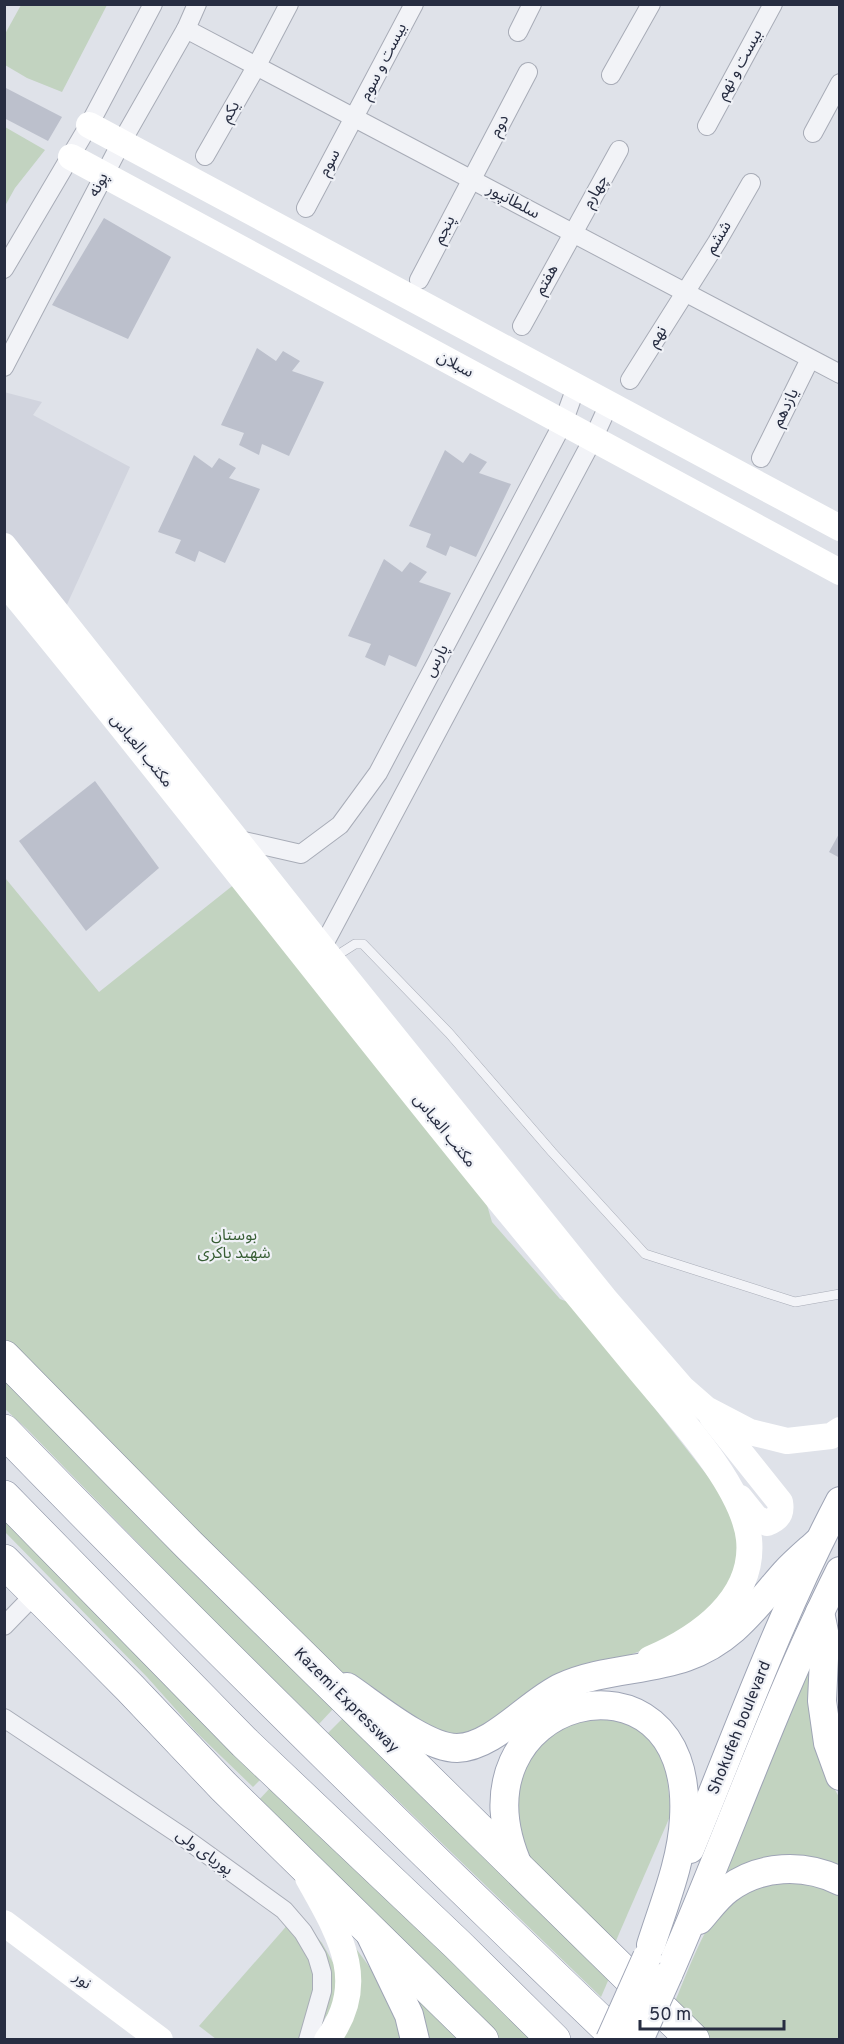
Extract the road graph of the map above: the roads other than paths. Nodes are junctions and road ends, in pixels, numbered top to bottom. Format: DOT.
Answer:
graph roads {
  1 [pos="153,4"];
  2 [pos="197,4"];
  3 [pos="289,4"];
  4 [pos="414,4"];
  5 [pos="532,4"];
  6 [pos="651,4"];
  7 [pos="773,4"];
  8 [pos="186,29"];
  9 [pos="518,32"];
  10 [pos="256,67"];
  11 [pos="528,72"];
  12 [pos="611,75"];
  13 [pos="840,83"];
  14 [pos="355,118"];
  15 [pos="89,125"];
  16 [pos="707,126"];
  17 [pos="813,133"];
  18 [pos="122,143"];
  19 [pos="619,150"];
  20 [pos="205,156"];
  21 [pos="71,157"];
  22 [pos="105,175"];
  23 [pos="471,180"];
  24 [pos="751,183"];
  25 [pos="306,208"];
  26 [pos="573,234"];
  27 [pos="4,269"];
  28 [pos="419,280"];
  29 [pos="686,293"];
  30 [pos="522,326"];
  31 [pos="810,358"];
  32 [pos="4,367"];
  33 [pos="840,374"];
  34 [pos="630,380"];
  35 [pos="576,387"];
  36 [pos="609,404"];
  37 [pos="563,423"];
  38 [pos="593,439"];
  39 [pos="761,458"];
  40 [pos="840,528"];
  41 [pos="4,546"];
  42 [pos="840,572"];
  43 [pos="4,582"];
  44 [pos="31,597"];
  45 [pos="378,773"];
  46 [pos="405,791"];
  47 [pos="235,839"];
  48 [pos="320,956"];
  49 [pos="840,1294"];
  50 [pos="4,1357"];
  51 [pos="706,1409"];
  52 [pos="840,1430"];
  53 [pos="4,1431"];
  54 [pos="732,1489"];
  55 [pos="4,1497"];
  56 [pos="840,1501"];
  57 [pos="818,1542"];
  58 [pos="4,1560"];
  59 [pos="96,1591"];
  60 [pos="36,1593"];
  61 [pos="834,1598"];
  62 [pos="4,1626"];
  63 [pos="299,1654"];
  64 [pos="627,1668"];
  65 [pos="4,1718"];
  66 [pos="191,1752"];
  67 [pos="840,1776"];
  68 [pos="296,1857"];
  69 [pos="521,1872"];
  70 [pos="840,1881"];
  71 [pos="4,1923"];
  72 [pos="367,1928"];
  73 [pos="687,1932"];
  74 [pos="655,1959"];
  75 [pos="160,2040"];
  76 [pos="308,2040"];
  77 [pos="327,2040"];
  78 [pos="415,2040"];
  79 [pos="482,2040"];
  80 [pos="554,2040"];
  81 [pos="610,2040"];
  82 [pos="620,2040"];
  83 [pos="639,2040"];
  84 [pos="693,2040"];
  1 -- 15 [label="street"];
  2 -- 8 [label="street, پونه"];
  3 -- 10 [label="street, یکم"];
  4 -- 14 [label="street, بیست و سوم"];
  5 -- 9 [label="street"];
  6 -- 12 [label="street"];
  7 -- 16 [label="street, بیست و نهم"];
  8 -- 10 [label="street, سلطانپور"];
  8 -- 18 [label="street, پونه"];
  10 -- 14 [label="street, سلطانپور"];
  10 -- 20 [label="street, یکم"];
  11 -- 23 [label="street, دوم"];
  13 -- 17 [label="street"];
  14 -- 23 [label="street, سلطانپور"];
  14 -- 25 [label="street, سوم"];
  15 -- 18 [label="main road"];
  15 -- 21 [label="street"];
  18 -- 22 [label="street, پونه"];
  18 -- 35 [label="main road"];
  19 -- 26 [label="street, چهارم"];
  21 -- 22 [label="main road, سبلان"];
  21 -- 27 [label="street"];
  22 -- 32 [label="street, پونه"];
  22 -- 37 [label="main road, سبلان"];
  23 -- 26 [label="street, سلطانپور"];
  23 -- 28 [label="street, پنجم"];
  24 -- 29 [label="street, ششم"];
  26 -- 29 [label="street, سلطانپور"];
  26 -- 30 [label="street, هفتم"];
  29 -- 31 [label="street, سلطانپور"];
  29 -- 34 [label="street, نهم"];
  31 -- 33 [label="street, سلطانپور"];
  31 -- 39 [label="street, یازدهم"];
  35 -- 36 [label="main road"];
  35 -- 37 [label="street, پارس"];
  36 -- 38 [label="street, پارس"];
  36 -- 40 [label="main road"];
  37 -- 38 [label="main road, سبلان"];
  37 -- 45 [label="street, پارس"];
  38 -- 42 [label="main road, سبلان"];
  38 -- 46 [label="street, پارس"];
  41 -- 44 [label="main road, مکتب العباس"];
  43 -- 44 [label="main road, مکتب العباس"];
  44 -- 47 [label="main road, مکتب العباس"];
  44 -- 48 [label="main road, مکتب العباس"];
  45 -- 46 [label="street"];
  45 -- 47 [label="street, پارس"];
  46 -- 48 [label="street, پارس"];
  47 -- 48 [label="main road, مکتب العباس"];
  48 -- 49 [label="lane"];
  48 -- 51 [label="main road, مکتب العباس"];
  48 -- 54 [label="main road, مکتب العباس"];
  50 -- 63 [label="highway, Kazemi Expressway"];
  51 -- 52 [label="main road, مکتب العباس"];
  51 -- 54 [label="main road"];
  53 -- 82 [label="highway"];
  54 -- 64 [label="main road, مکتب العباس"];
  55 -- 59 [label="highway"];
  56 -- 57 [label="main road, Shokufeh boulevard"];
  57 -- 64 [label="main road"];
  57 -- 74 [label="main road, Shokufeh boulevard"];
  58 -- 60 [label="highway"];
  59 -- 66 [label="highway"];
  59 -- 80 [label="highway"];
  60 -- 62 [label="street"];
  60 -- 66 [label="highway"];
  61 -- 67 [label="main road"];
  61 -- 73 [label="main road, Shokufeh boulevard"];
  63 -- 64 [label="main road"];
  63 -- 69 [label="highway, Kazemi Expressway"];
  65 -- 76 [label="street, پوریای ولی"];
  66 -- 68 [label="highway"];
  68 -- 72 [label="highway"];
  68 -- 77 [label="main road"];
  69 -- 74 [label="main road"];
  69 -- 84 [label="highway, Kazemi Expressway"];
  70 -- 73 [label="main road"];
  71 -- 75 [label="main road, نور"];
  72 -- 78 [label="main road"];
  72 -- 79 [label="highway"];
  73 -- 74 [label="main road, Shokufeh boulevard"];
  74 -- 81 [label="main road, bridge"];
  74 -- 83 [label="main road, bridge"];
}
